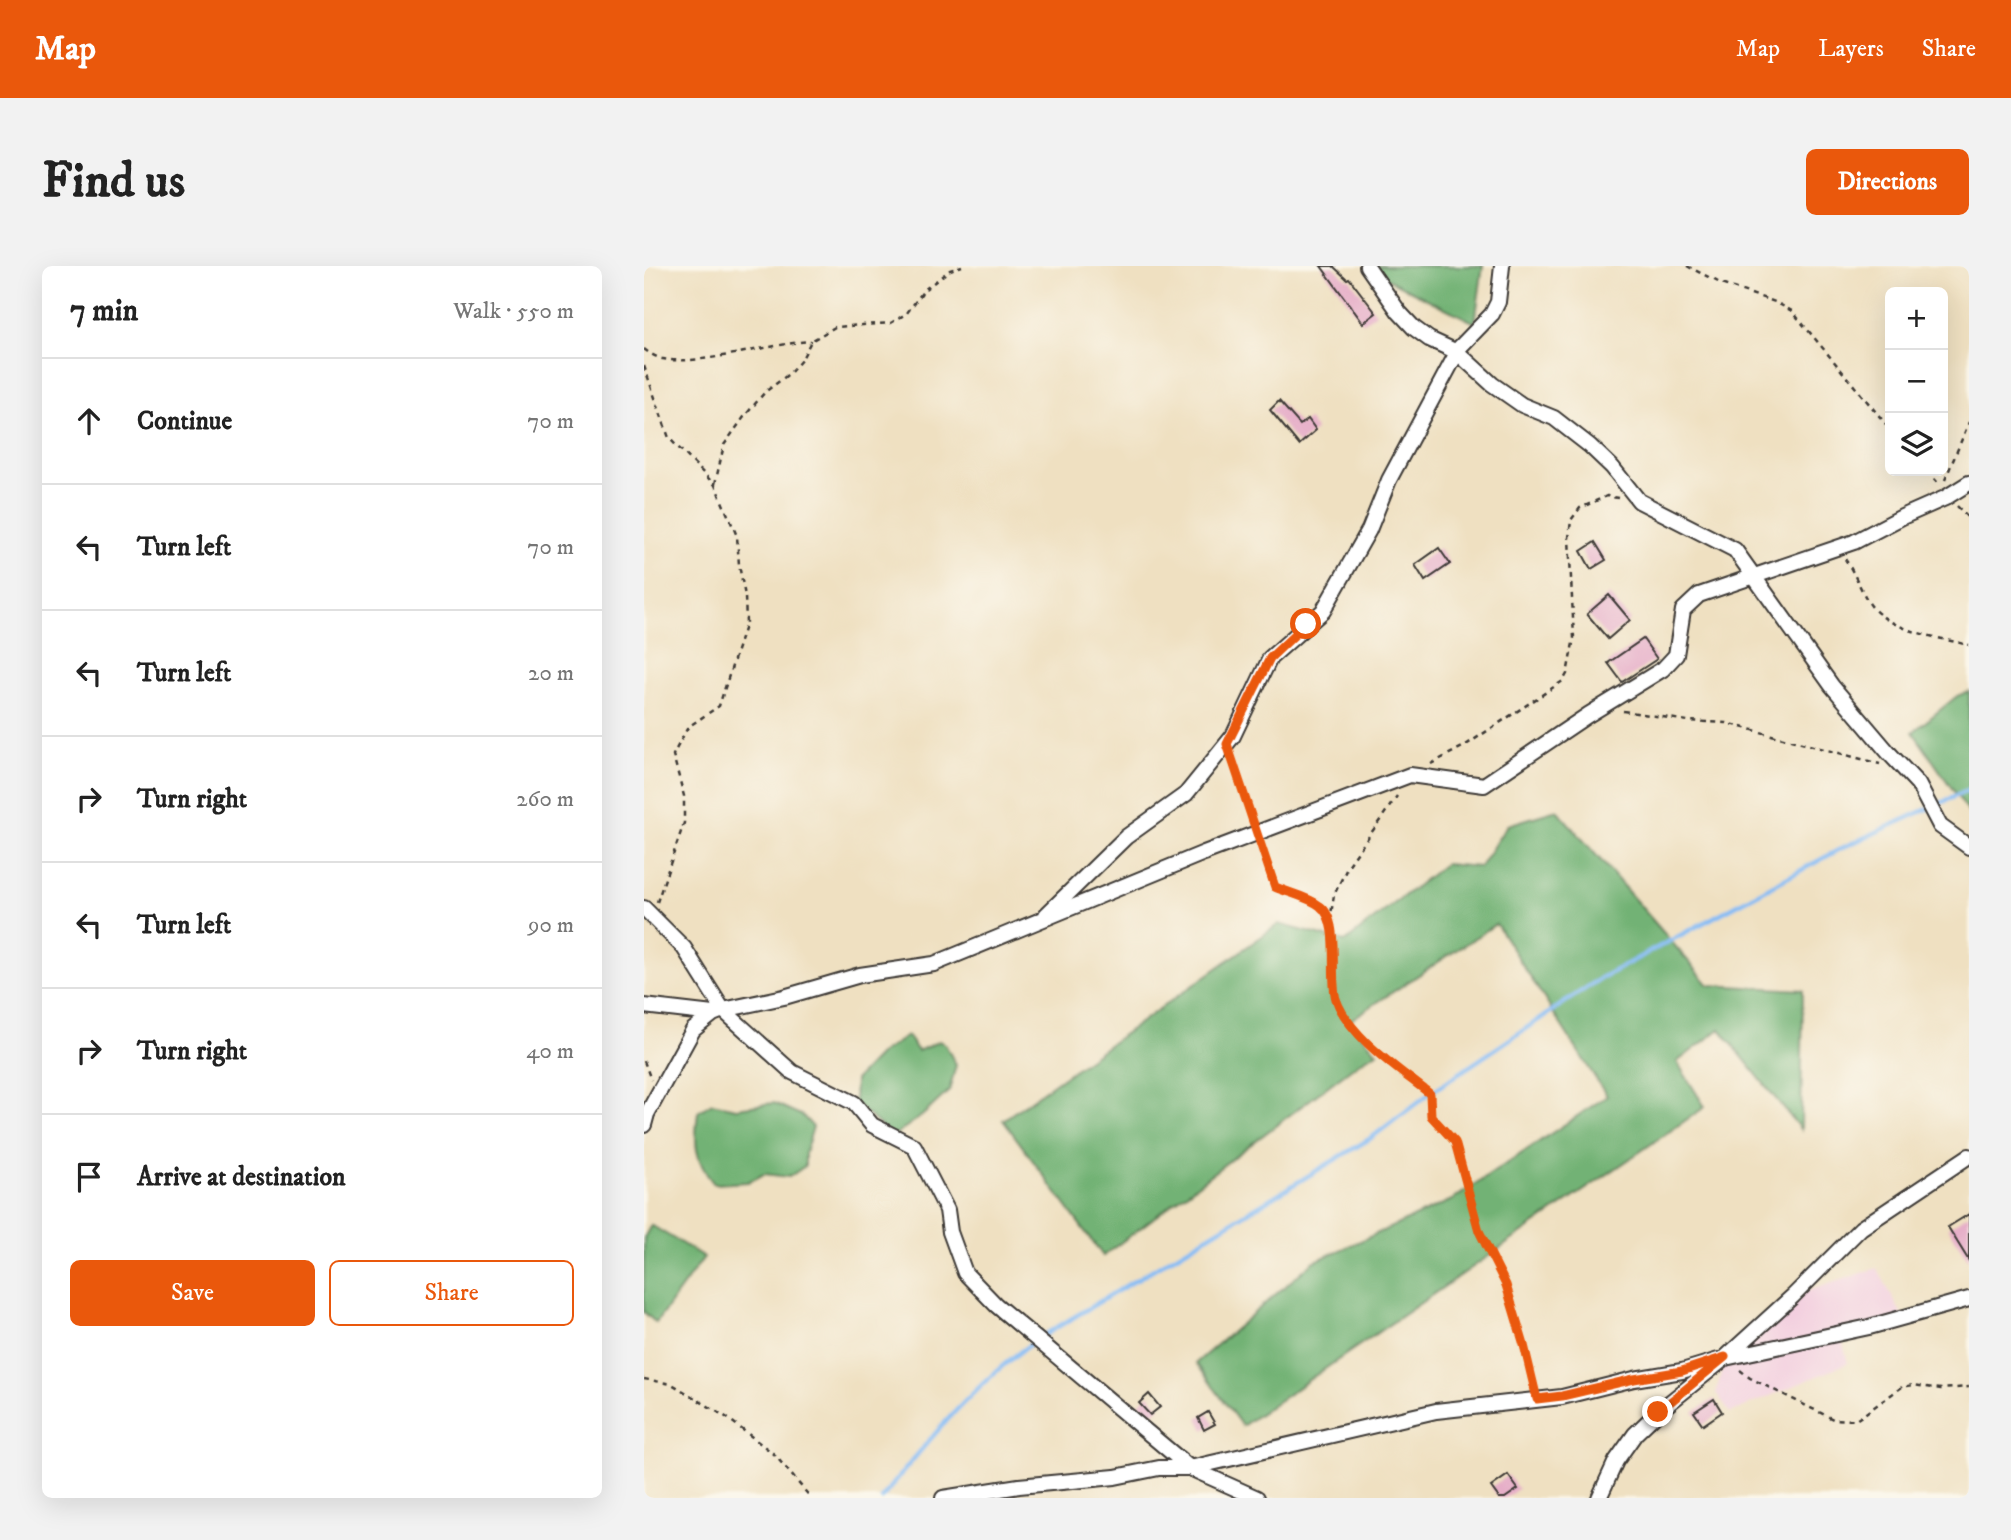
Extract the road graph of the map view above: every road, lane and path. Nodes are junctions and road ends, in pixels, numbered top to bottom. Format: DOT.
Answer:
graph roads {
  1 [pos="962,266"];
  2 [pos="1367,266"];
  3 [pos="1502,266"];
  4 [pos="1687,266"];
  5 [pos="811,341"];
  6 [pos="644,349"];
  7 [pos="1457,352"];
  8 [pos="644,366"];
  9 [pos="1969,422"];
  10 [pos="1885,423"];
  11 [pos="1969,483"];
  12 [pos="715,485"];
  13 [pos="1639,501"];
  14 [pos="1934,503"];
  15 [pos="1838,548"];
  16 [pos="1754,575"];
  17 [pos="1969,645"];
  18 [pos="1615,712"];
  19 [pos="1227,744"];
  20 [pos="1903,769"];
  21 [pos="1410,775"];
  22 [pos="1397,796"];
  23 [pos="1257,834"];
  24 [pos="1969,847"];
  25 [pos="647,911"];
  26 [pos="1040,921"];
  27 [pos="1330,921"];
  28 [pos="644,1006"];
  29 [pos="718,1012"];
  30 [pos="644,1125"];
  31 [pos="1969,1156"];
  32 [pos="1969,1299"];
  33 [pos="1725,1357"];
  34 [pos="644,1379"];
  35 [pos="1969,1387"];
  36 [pos="1537,1399"];
  37 [pos="1190,1468"];
  38 [pos="811,1498"];
  39 [pos="943,1498"];
  40 [pos="1257,1498"];
  41 [pos="1599,1498"];
  1 -- 5 [label="path"];
  2 -- 7 [label="street"];
  3 -- 7 [label="street"];
  4 -- 10 [label="path"];
  5 -- 6 [label="path"];
  5 -- 12 [label="path"];
  7 -- 13 [label="street"];
  7 -- 19 [label="street"];
  8 -- 12 [label="path"];
  9 -- 14 [label="path"];
  11 -- 14 [label="street"];
  12 -- 25 [label="path"];
  13 -- 16 [label="street"];
  13 -- 21 [label="path"];
  14 -- 15 [label="street"];
  15 -- 16 [label="street"];
  15 -- 17 [label="path"];
  16 -- 20 [label="street"];
  16 -- 21 [label="street"];
  18 -- 20 [label="path"];
  19 -- 23 [label="path"];
  19 -- 26 [label="street"];
  20 -- 24 [label="street"];
  21 -- 23 [label="street"];
  22 -- 27 [label="path"];
  23 -- 26 [label="street"];
  23 -- 27 [label="path"];
  25 -- 29 [label="street"];
  26 -- 29 [label="street"];
  27 -- 36 [label="path"];
  28 -- 29 [label="street"];
  29 -- 30 [label="street"];
  29 -- 37 [label="street"];
  31 -- 33 [label="street"];
  32 -- 33 [label="street"];
  33 -- 35 [label="path"];
  33 -- 36 [label="street"];
  33 -- 41 [label="street"];
  34 -- 38 [label="path"];
  36 -- 37 [label="street"];
  37 -- 39 [label="street"];
  37 -- 40 [label="street"];
}
